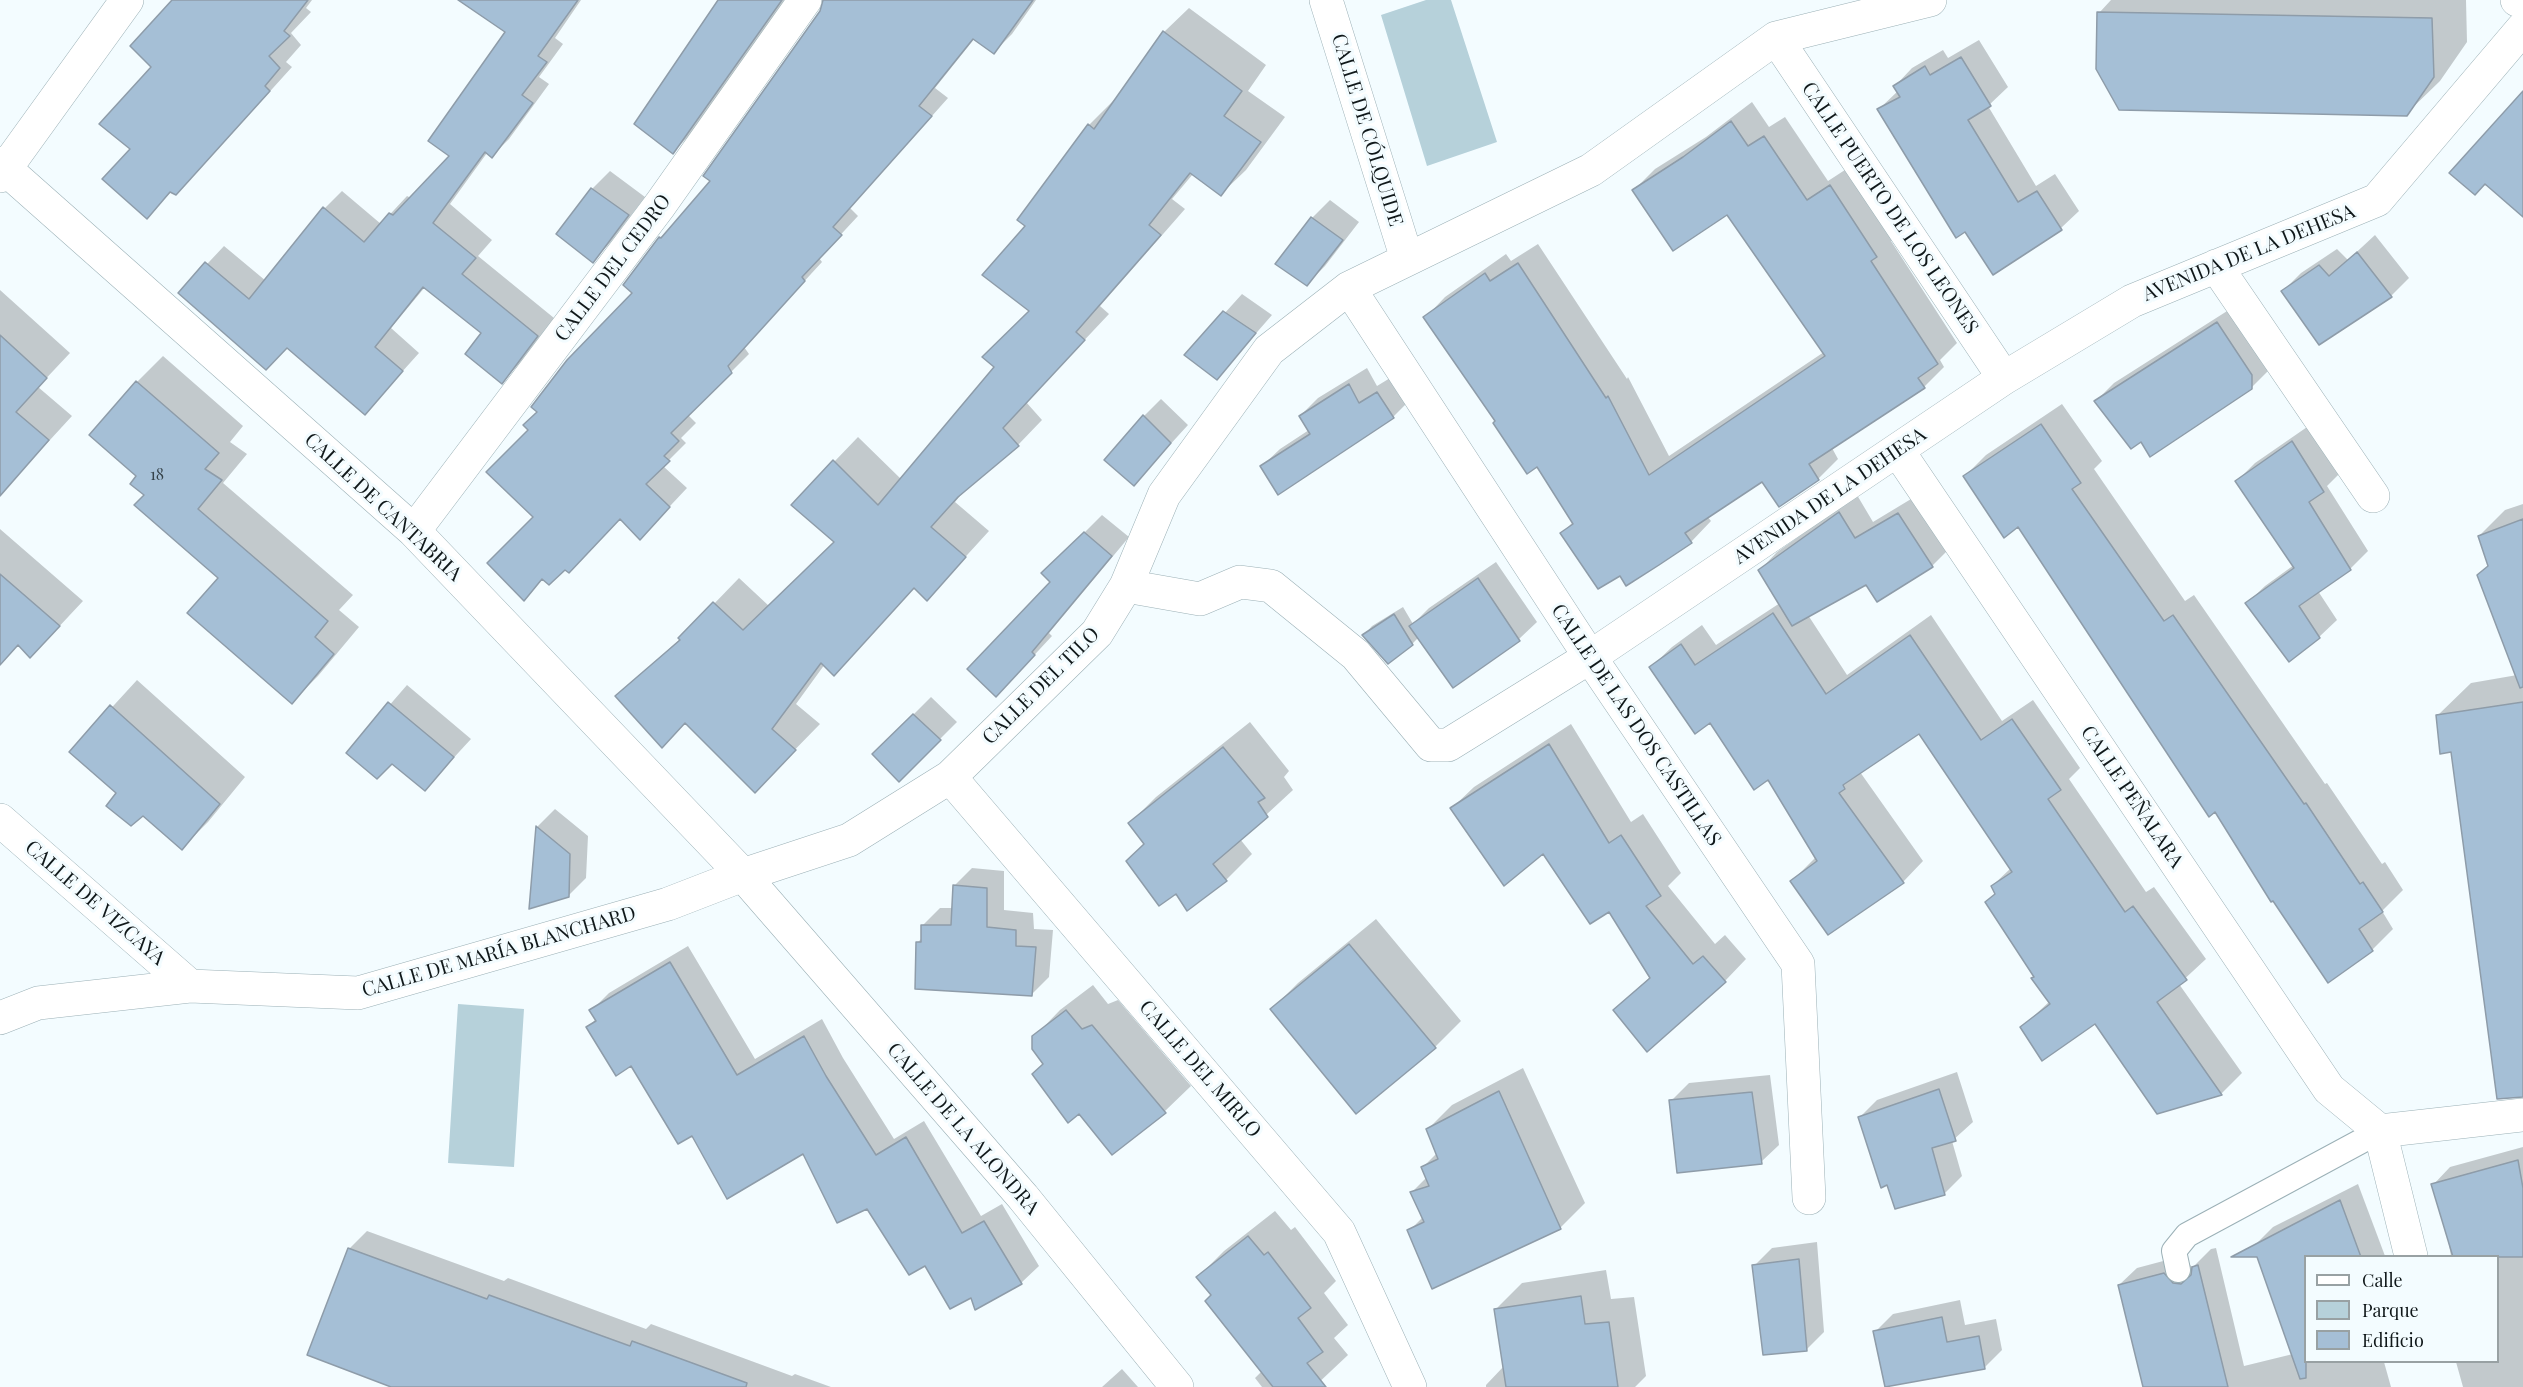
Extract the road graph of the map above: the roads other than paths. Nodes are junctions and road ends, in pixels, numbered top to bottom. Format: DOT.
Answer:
graph roads {
  1 [pos="127,0"];
  2 [pos="805,0"];
  3 [pos="1326,0"];
  4 [pos="1930,0"];
  5 [pos="2517,0"];
  6 [pos="2523,2"];
  7 [pos="2523,28"];
  8 [pos="1776,38"];
  9 [pos="2,170"];
  10 [pos="1407,259"];
  11 [pos="2216,266"];
  12 [pos="1349,288"];
  13 [pos="2004,378"];
  14 [pos="1898,451"];
  15 [pos="2373,496"];
  16 [pos="414,531"];
  17 [pos="1126,586"];
  18 [pos="1590,657"];
  19 [pos="950,777"];
  20 [pos="0,820"];
  21 [pos="743,875"];
  22 [pos="190,986"];
  23 [pos="0,1018"];
  24 [pos="2523,1115"];
  25 [pos="2380,1131"];
  26 [pos="1809,1198"];
  27 [pos="2411,1255"];
  28 [pos="2178,1270"];
  29 [pos="1177,1387"];
  30 [pos="1410,1387"];
  1 -- 9 [label="street"];
  2 -- 16 [label="street, CALLE DEL CEDRO"];
  3 -- 10 [label="street, CALLE DE CÓLQUIDE"];
  4 -- 8 [label="street"];
  5 -- 6 [label="street"];
  7 -- 11 [label="street, AVENIDA DE LA DEHESA"];
  8 -- 10 [label="street, CALLE DEL TILO"];
  8 -- 13 [label="street, CALLE PUERTO DE LOS LEONES"];
  9 -- 16 [label="street, CALLE DE CANTABRIA"];
  10 -- 12 [label="street, CALLE DEL TILO"];
  11 -- 13 [label="street, AVENIDA DE LA DEHESA"];
  11 -- 15 [label="street"];
  12 -- 17 [label="street, CALLE DEL TILO"];
  12 -- 18 [label="street, CALLE DE LAS DOS CASTILLAS"];
  13 -- 14 [label="street, AVENIDA DE LA DEHESA"];
  14 -- 18 [label="street, AVENIDA DE LA DEHESA"];
  14 -- 25 [label="street, CALLE PEÑALARA"];
  16 -- 21 [label="street, CALLE DE CANTABRIA"];
  17 -- 18 [label="street, AVENIDA DE LA DEHESA"];
  17 -- 19 [label="street, CALLE DEL TILO"];
  18 -- 26 [label="street, CALLE DE LAS DOS CASTILLAS"];
  19 -- 21 [label="street, CALLE DEL TILO"];
  19 -- 30 [label="street, CALLE DEL MIRLO"];
  20 -- 22 [label="street, CALLE DE VIZCAYA"];
  21 -- 22 [label="street, CALLE DE MARÍA BLANCHARD"];
  21 -- 29 [label="street, CALLE DE LA ALONDRA"];
  22 -- 23 [label="street, CALLE DE MARÍA BLANCHARD"];
  24 -- 25 [label="street"];
  25 -- 27 [label="street"];
  25 -- 28 [label="lane"];
}
